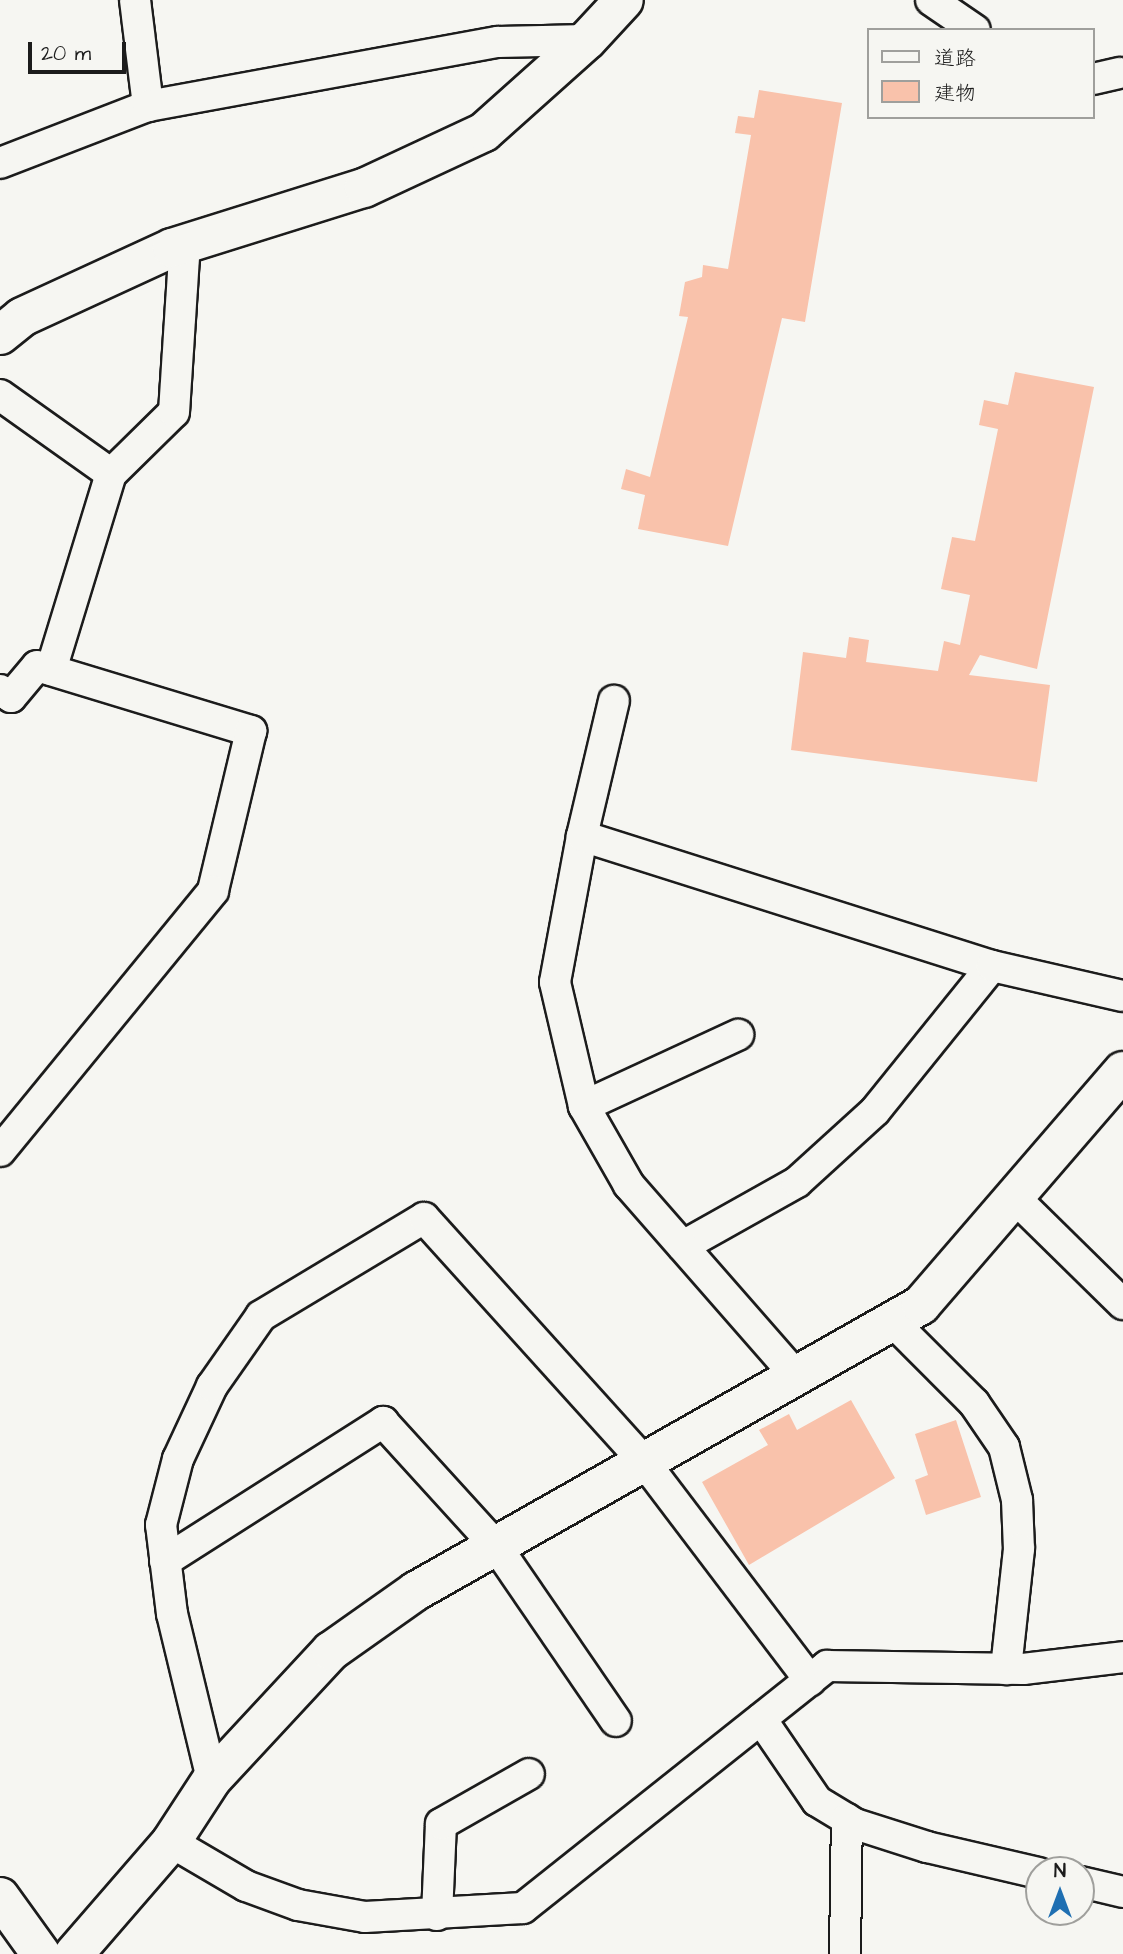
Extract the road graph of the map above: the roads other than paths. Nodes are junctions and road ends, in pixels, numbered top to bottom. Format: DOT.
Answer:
graph roads {
  1 [pos="135,0"];
  2 [pos="624,0"];
  3 [pos="931,0"];
  4 [pos="972,28"];
  5 [pos="587,40"];
  6 [pos="148,106"];
  7 [pos="0,163"];
  8 [pos="185,243"];
  9 [pos="0,335"];
  10 [pos="0,395"];
  11 [pos="111,474"];
  12 [pos="51,670"];
  13 [pos="0,690"];
  14 [pos="614,701"];
  15 [pos="582,836"];
  16 [pos="992,966"];
  17 [pos="1123,996"];
  18 [pos="738,1035"];
  19 [pos="1123,1071"];
  20 [pos="584,1106"];
  21 [pos="0,1151"];
  22 [pos="1016,1199"];
  23 [pos="683,1246"];
  24 [pos="1123,1304"];
  25 [pos="893,1322"];
  26 [pos="798,1378"];
  27 [pos="645,1463"];
  28 [pos="496,1546"];
  29 [pos="165,1561"];
  30 [pos="1123,1657"];
  31 [pos="1006,1668"];
  32 [pos="810,1680"];
  33 [pos="761,1719"];
  34 [pos="616,1721"];
  35 [pos="529,1774"];
  36 [pos="212,1779"];
  37 [pos="847,1819"];
  38 [pos="171,1842"];
  39 [pos="1025,1870"];
  40 [pos="1095,1885"];
  41 [pos="1123,1892"];
  42 [pos="0,1897"];
  43 [pos="437,1915"];
  44 [pos="41,1954"];
  45 [pos="74,1954"];
  46 [pos="845,1954"];
  1 -- 6 [label="street"];
  2 -- 5 [label="street"];
  3 -- 4 [label="street"];
  5 -- 6 [label="street"];
  5 -- 8 [label="street"];
  6 -- 7 [label="street"];
  8 -- 9 [label="street"];
  8 -- 11 [label="street"];
  10 -- 11 [label="street"];
  11 -- 12 [label="street"];
  12 -- 13 [label="street"];
  12 -- 21 [label="street"];
  14 -- 15 [label="street"];
  15 -- 16 [label="street"];
  15 -- 20 [label="street"];
  16 -- 17 [label="street"];
  16 -- 23 [label="street"];
  18 -- 20 [label="street"];
  19 -- 22 [label="street"];
  20 -- 23 [label="street"];
  22 -- 24 [label="street"];
  22 -- 25 [label="street"];
  23 -- 26 [label="street"];
  25 -- 26 [label="street"];
  25 -- 31 [label="street"];
  26 -- 27 [label="street"];
  27 -- 28 [label="street"];
  27 -- 29 [label="street"];
  27 -- 32 [label="street"];
  28 -- 29 [label="street"];
  28 -- 34 [label="street"];
  28 -- 36 [label="street"];
  29 -- 36 [label="street"];
  30 -- 31 [label="street"];
  31 -- 32 [label="street"];
  32 -- 33 [label="street"];
  33 -- 37 [label="street"];
  33 -- 43 [label="street"];
  35 -- 43 [label="street"];
  36 -- 38 [label="street"];
  37 -- 39 [label="street"];
  37 -- 46 [label="street"];
  38 -- 43 [label="street"];
  38 -- 45 [label="street"];
  40 -- 41 [label="street"];
  42 -- 44 [label="street"];
}
